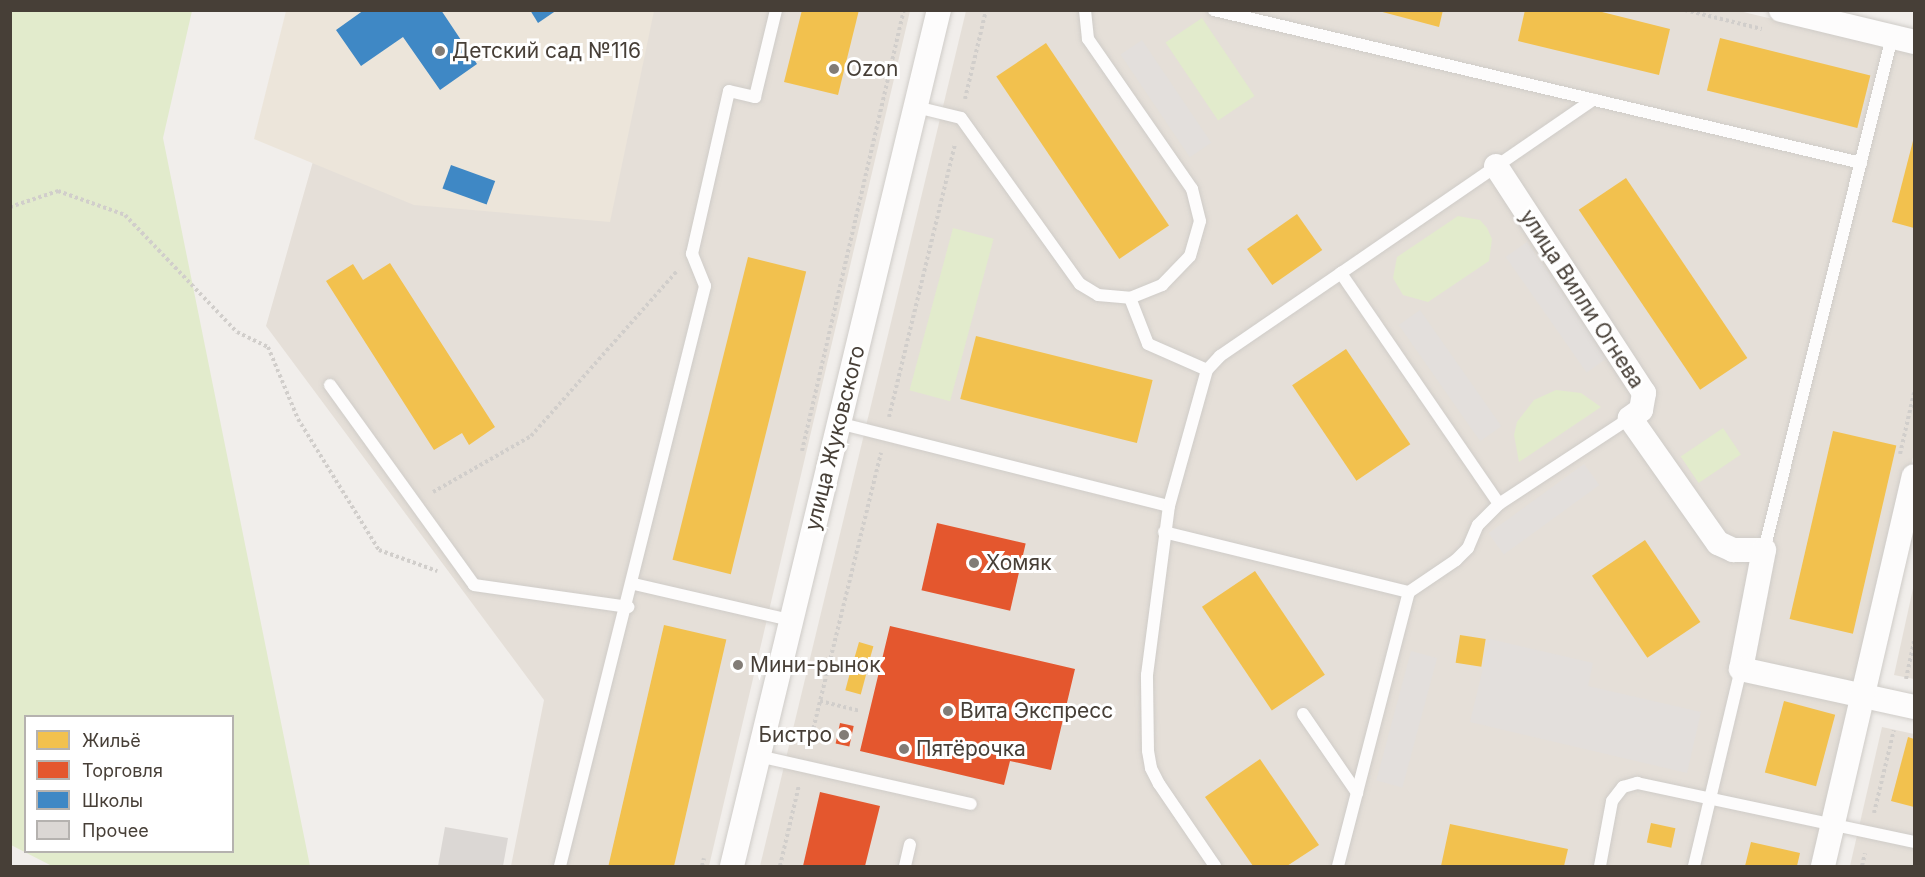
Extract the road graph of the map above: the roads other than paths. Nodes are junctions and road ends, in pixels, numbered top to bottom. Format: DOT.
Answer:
graph roads {
  1 [pos="776,10"];
  2 [pos="939,10"];
  3 [pos="1085,10"];
  4 [pos="1214,10"];
  5 [pos="1781,10"];
  6 [pos="1903,39"];
  7 [pos="1593,100"];
  8 [pos="916,107"];
  9 [pos="1861,163"];
  10 [pos="1496,166"];
  11 [pos="1341,273"];
  12 [pos="1130,298"];
  13 [pos="1207,370"];
  14 [pos="330,385"];
  15 [pos="1630,418"];
  16 [pos="838,423"];
  17 [pos="1914,477"];
  18 [pos="1499,504"];
  19 [pos="1169,506"];
  20 [pos="1164,532"];
  21 [pos="1764,549"];
  22 [pos="634,584"];
  23 [pos="1409,592"];
  24 [pos="628,607"];
  25 [pos="790,621"];
  26 [pos="1741,669"];
  27 [pos="1862,695"];
  28 [pos="1907,705"];
  29 [pos="1303,714"];
  30 [pos="758,756"];
  31 [pos="1357,793"];
  32 [pos="1710,798"];
  33 [pos="971,804"];
  34 [pos="1832,825"];
  35 [pos="1914,843"];
  36 [pos="910,845"];
  37 [pos="560,867"];
  38 [pos="732,867"];
  39 [pos="905,867"];
  40 [pos="1215,867"];
  41 [pos="1338,867"];
  42 [pos="1600,867"];
  43 [pos="1694,867"];
  44 [pos="1823,867"];
  1 -- 22 [label="lane"];
  2 -- 8 [label="street, улица Жуковского"];
  3 -- 12 [label="lane"];
  4 -- 7 [label="lane"];
  5 -- 6 [label="street"];
  6 -- 9 [label="lane"];
  7 -- 9 [label="lane"];
  7 -- 10 [label="lane"];
  8 -- 12 [label="lane"];
  8 -- 16 [label="street, улица Жуковского"];
  9 -- 21 [label="lane"];
  10 -- 11 [label="lane"];
  10 -- 15 [label="street, улица Вилли Огнева"];
  11 -- 13 [label="lane"];
  11 -- 18 [label="lane"];
  12 -- 13 [label="lane"];
  13 -- 19 [label="lane"];
  14 -- 24 [label="lane"];
  15 -- 18 [label="lane"];
  15 -- 21 [label="street, улица Вилли Огнева"];
  16 -- 19 [label="lane"];
  16 -- 25 [label="street, улица Жуковского"];
  17 -- 27 [label="street"];
  18 -- 23 [label="lane"];
  19 -- 20 [label="lane"];
  20 -- 23 [label="lane"];
  20 -- 40 [label="lane"];
  21 -- 26 [label="street"];
  22 -- 24 [label="lane"];
  22 -- 25 [label="lane"];
  23 -- 31 [label="lane"];
  24 -- 37 [label="lane"];
  25 -- 30 [label="street, улица Жуковского"];
  26 -- 27 [label="street"];
  26 -- 32 [label="lane"];
  27 -- 28 [label="street"];
  27 -- 34 [label="street"];
  29 -- 31 [label="lane"];
  30 -- 33 [label="lane"];
  30 -- 38 [label="street, улица Жуковского"];
  31 -- 41 [label="lane"];
  32 -- 34 [label="lane"];
  32 -- 42 [label="lane"];
  32 -- 43 [label="lane"];
  34 -- 35 [label="lane"];
  34 -- 44 [label="street"];
  36 -- 39 [label="lane"];
}
